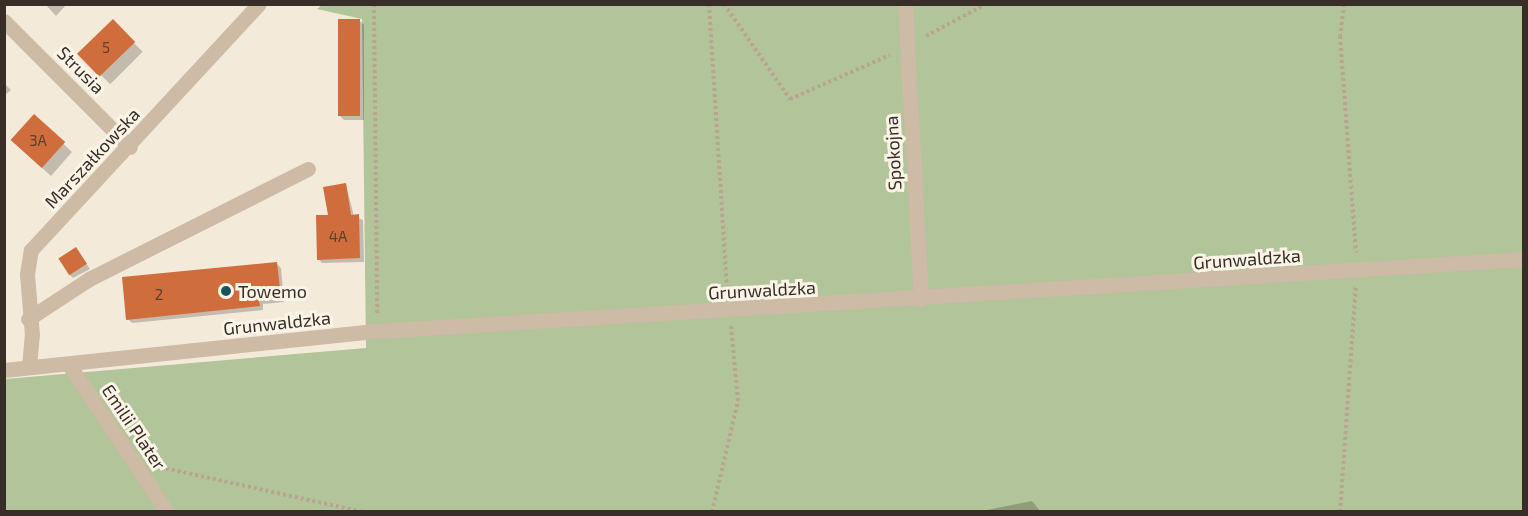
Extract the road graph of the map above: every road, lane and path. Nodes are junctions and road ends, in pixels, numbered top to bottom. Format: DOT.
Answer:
graph roads {
  1 [pos="259,4"];
  2 [pos="374,4"];
  3 [pos="709,4"];
  4 [pos="724,4"];
  5 [pos="905,4"];
  6 [pos="986,4"];
  7 [pos="1344,4"];
  8 [pos="4,21"];
  9 [pos="924,37"];
  10 [pos="894,53"];
  11 [pos="130,147"];
  12 [pos="308,169"];
  13 [pos="1524,260"];
  14 [pos="1357,271"];
  15 [pos="728,297"];
  16 [pos="921,300"];
  17 [pos="28,319"];
  18 [pos="730,320"];
  19 [pos="377,331"];
  20 [pos="69,365"];
  21 [pos="29,367"];
  22 [pos="4,370"];
  23 [pos="133,462"];
  24 [pos="167,512"];
  25 [pos="363,512"];
  26 [pos="712,512"];
  27 [pos="1340,512"];
  1 -- 11 [label="street, Marszałkowska"];
  2 -- 19 [label="path"];
  3 -- 15 [label="path"];
  4 -- 10 [label="path"];
  5 -- 16 [label="street, Spokojna"];
  6 -- 9 [label="path"];
  7 -- 14 [label="path"];
  8 -- 11 [label="street, Strusia"];
  11 -- 17 [label="street, Marszałkowska"];
  12 -- 17 [label="street"];
  13 -- 14 [label="street, Grunwaldzka"];
  14 -- 16 [label="street, Grunwaldzka"];
  14 -- 27 [label="path"];
  16 -- 19 [label="street, Grunwaldzka"];
  17 -- 21 [label="street, Marszałkowska"];
  18 -- 26 [label="path"];
  19 -- 20 [label="street, Grunwaldzka"];
  20 -- 21 [label="street, Grunwaldzka"];
  20 -- 23 [label="street, Emilii Plater"];
  21 -- 22 [label="street, Grunwaldzka"];
  23 -- 24 [label="street, Emilii Plater"];
  23 -- 25 [label="path"];
}
